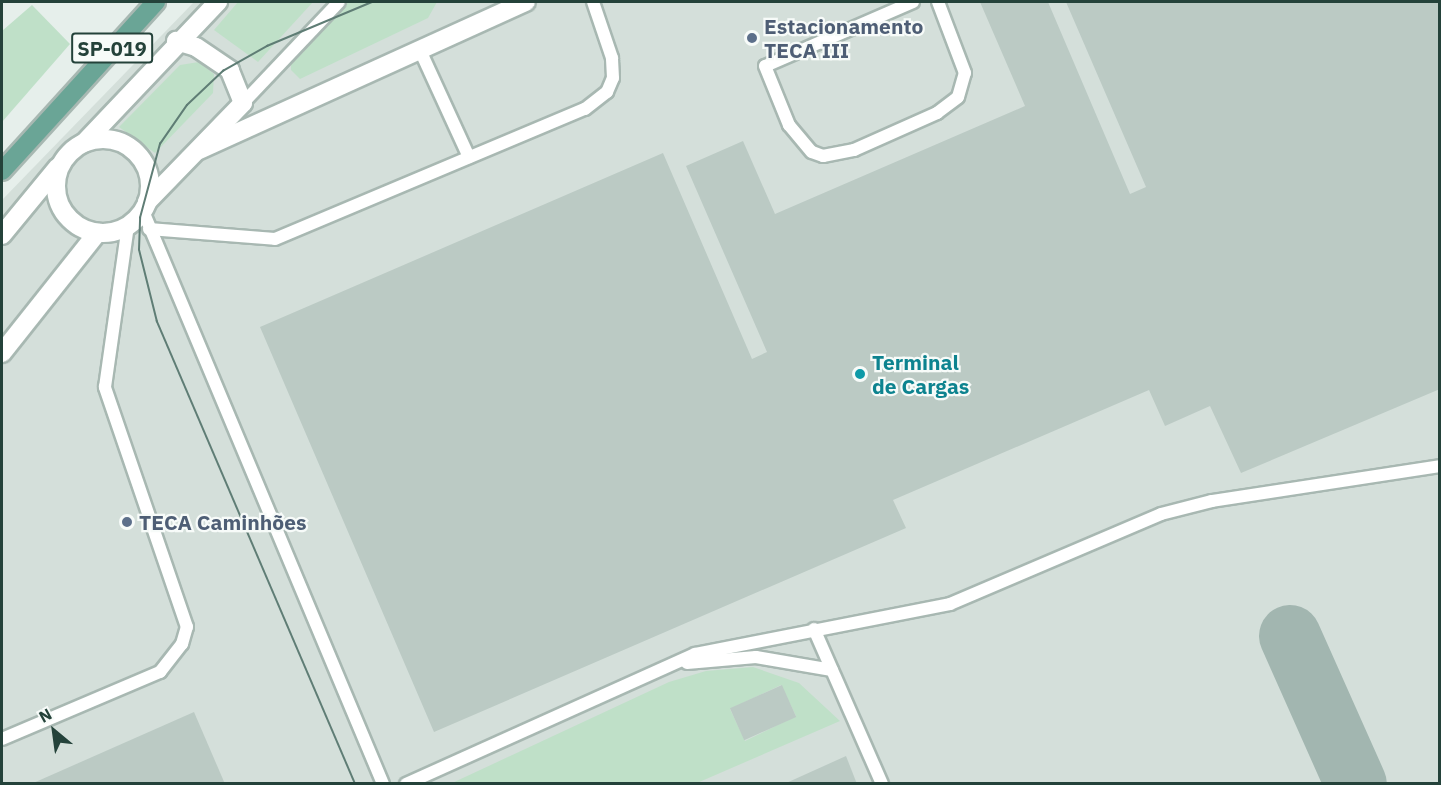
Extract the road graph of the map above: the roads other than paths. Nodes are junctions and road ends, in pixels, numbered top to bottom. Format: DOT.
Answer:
graph roads {
  1 [pos="156,2"];
  2 [pos="218,2"];
  3 [pos="339,2"];
  4 [pos="526,2"];
  5 [pos="593,2"];
  6 [pos="913,2"];
  7 [pos="938,2"];
  8 [pos="176,41"];
  9 [pos="419,48"];
  10 [pos="243,103"];
  11 [pos="84,143"];
  12 [pos="199,150"];
  13 [pos="469,157"];
  14 [pos="61,163"];
  15 [pos="2,171"];
  16 [pos="145,207"];
  17 [pos="128,226"];
  18 [pos="149,229"];
  19 [pos="97,233"];
  20 [pos="2,235"];
  21 [pos="2,353"];
  22 [pos="1440,466"];
  23 [pos="814,628"];
  24 [pos="658,666"];
  25 [pos="831,670"];
  26 [pos="2,739"];
  27 [pos="383,783"];
  28 [pos="406,783"];
  29 [pos="882,783"];
  1 -- 15 [label="main road, SP-019"];
  2 -- 8 [label="street"];
  3 -- 10 [label="lane"];
  4 -- 9 [label="street"];
  5 -- 13 [label="lane"];
  6 -- 7 [label="lane"];
  8 -- 10 [label="street"];
  8 -- 11 [label="street"];
  9 -- 12 [label="street"];
  9 -- 13 [label="lane"];
  10 -- 12 [label="street"];
  11 -- 14 [label="street"];
  11 -- 16 [label="street"];
  12 -- 16 [label="street"];
  13 -- 18 [label="lane"];
  14 -- 19 [label="street"];
  14 -- 20 [label="street"];
  16 -- 17 [label="street"];
  16 -- 18 [label="lane"];
  17 -- 19 [label="street"];
  17 -- 26 [label="lane"];
  18 -- 27 [label="lane"];
  19 -- 21 [label="street"];
  22 -- 23 [label="lane"];
  23 -- 24 [label="lane"];
  23 -- 25 [label="lane"];
  24 -- 25 [label="lane"];
  24 -- 28 [label="lane"];
  25 -- 29 [label="lane"];
}
